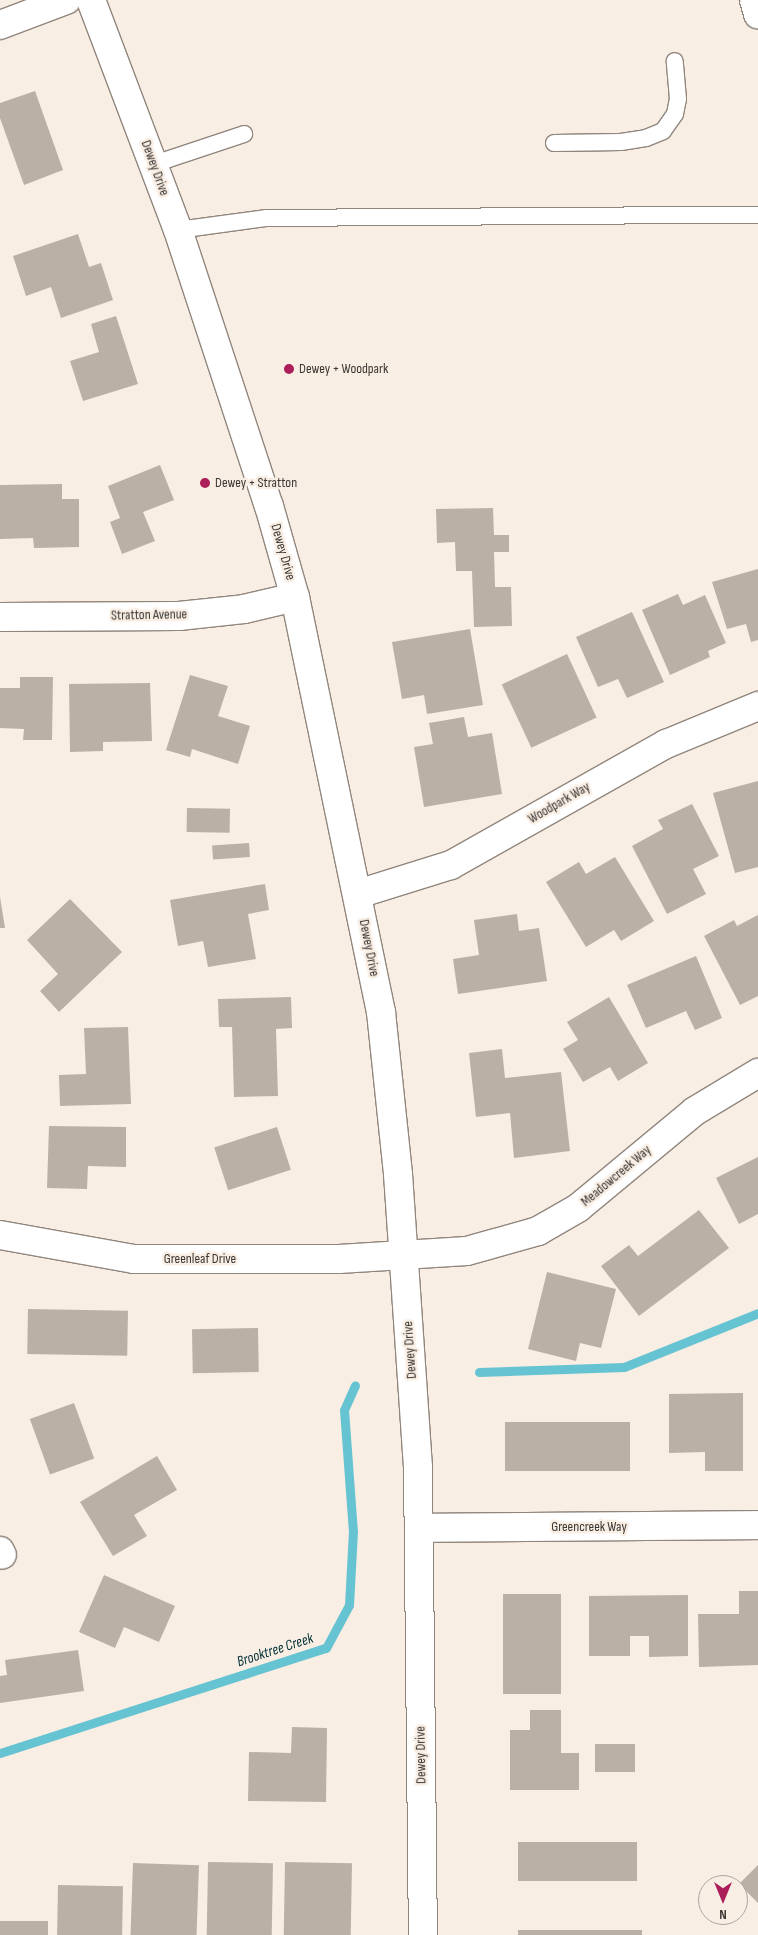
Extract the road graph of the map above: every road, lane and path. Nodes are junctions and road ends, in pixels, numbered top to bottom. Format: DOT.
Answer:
graph roads {
  1 [pos="66,0"];
  2 [pos="91,0"];
  3 [pos="754,0"];
  4 [pos="758,14"];
  5 [pos="0,25"];
  6 [pos="675,61"];
  7 [pos="244,134"];
  8 [pos="554,143"];
  9 [pos="154,164"];
  10 [pos="758,215"];
  11 [pos="178,230"];
  12 [pos="295,597"];
  13 [pos="0,617"];
  14 [pos="758,706"];
  15 [pos="358,894"];
  16 [pos="758,1073"];
  17 [pos="0,1235"];
  18 [pos="402,1256"];
  19 [pos="758,1526"];
  20 [pos="419,1528"];
  21 [pos="423,1935"];
  1 -- 5 [label="street"];
  2 -- 9 [label="street, Dewey Drive"];
  3 -- 4 [label="street"];
  6 -- 8 [label="lane"];
  7 -- 9 [label="lane"];
  9 -- 11 [label="street, Dewey Drive"];
  10 -- 11 [label="lane"];
  11 -- 12 [label="street, Dewey Drive"];
  12 -- 13 [label="street, Stratton Avenue"];
  12 -- 15 [label="street, Dewey Drive"];
  14 -- 15 [label="street, Woodpark Way"];
  15 -- 18 [label="street, Dewey Drive"];
  16 -- 18 [label="street, Meadowcreek Way"];
  17 -- 18 [label="street, Greenleaf Drive"];
  18 -- 20 [label="street, Dewey Drive"];
  19 -- 20 [label="street, Greencreek Way"];
  20 -- 21 [label="street, Dewey Drive"];
}
